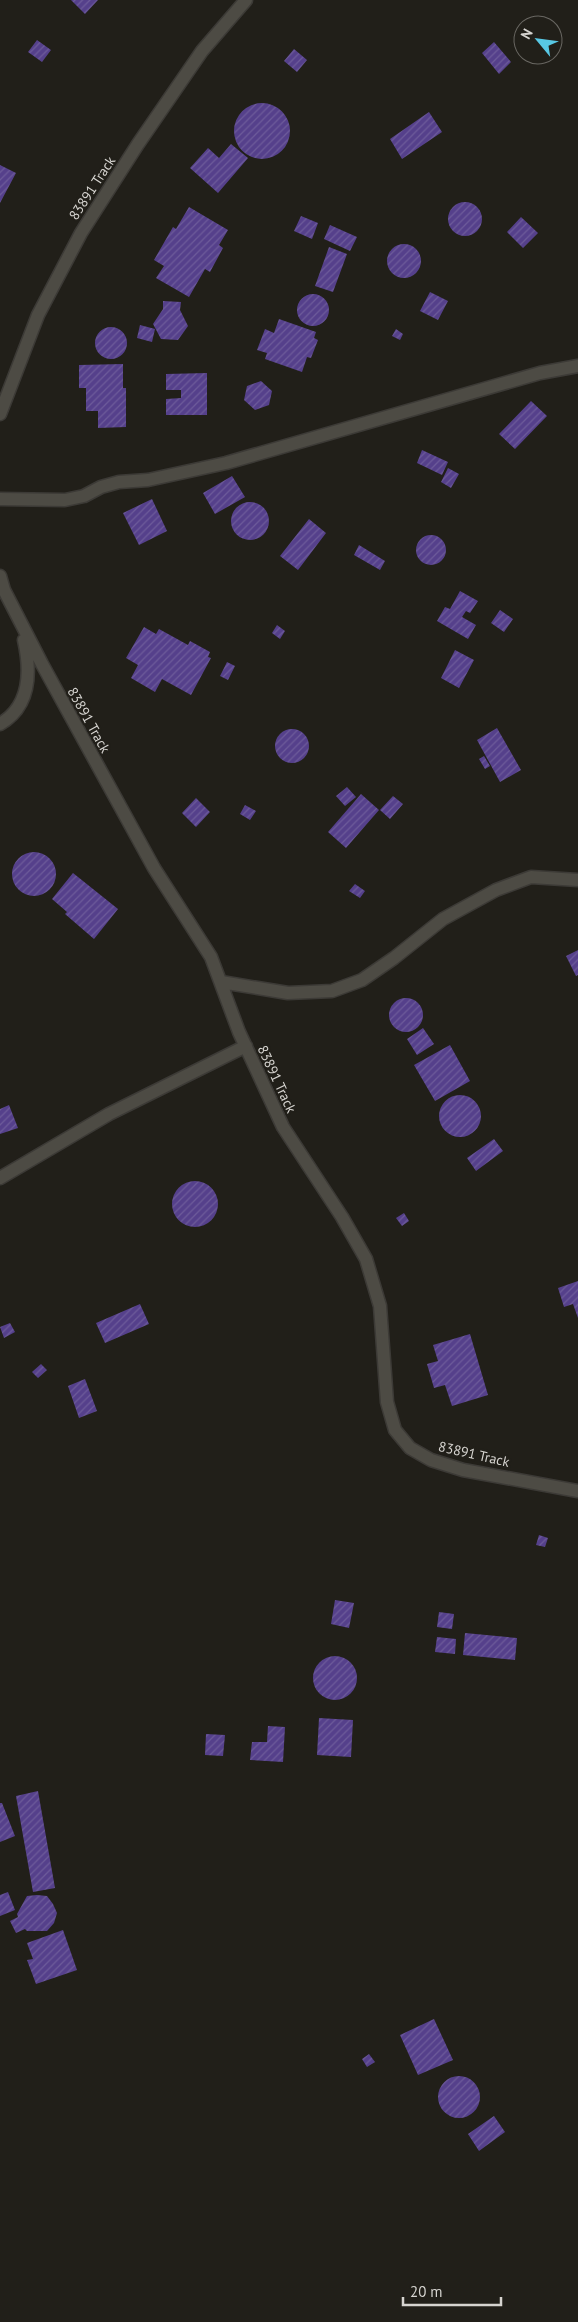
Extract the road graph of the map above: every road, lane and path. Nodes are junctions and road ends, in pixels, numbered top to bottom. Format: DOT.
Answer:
graph roads {
  1 [pos="246,0"];
  2 [pos="578,366"];
  3 [pos="0,414"];
  4 [pos="0,499"];
  5 [pos="0,576"];
  6 [pos="22,625"];
  7 [pos="0,724"];
  8 [pos="578,880"];
  9 [pos="220,982"];
  10 [pos="246,1046"];
  11 [pos="0,1178"];
  12 [pos="578,1491"];
  1 -- 3 [label="street, 83891 Track"];
  2 -- 4 [label="street"];
  5 -- 6 [label="street, 83891 Track"];
  6 -- 7 [label="street"];
  6 -- 9 [label="street, 83891 Track"];
  8 -- 9 [label="street"];
  9 -- 10 [label="street, 83891 Track"];
  10 -- 11 [label="street"];
  10 -- 12 [label="street, 83891 Track"];
}
